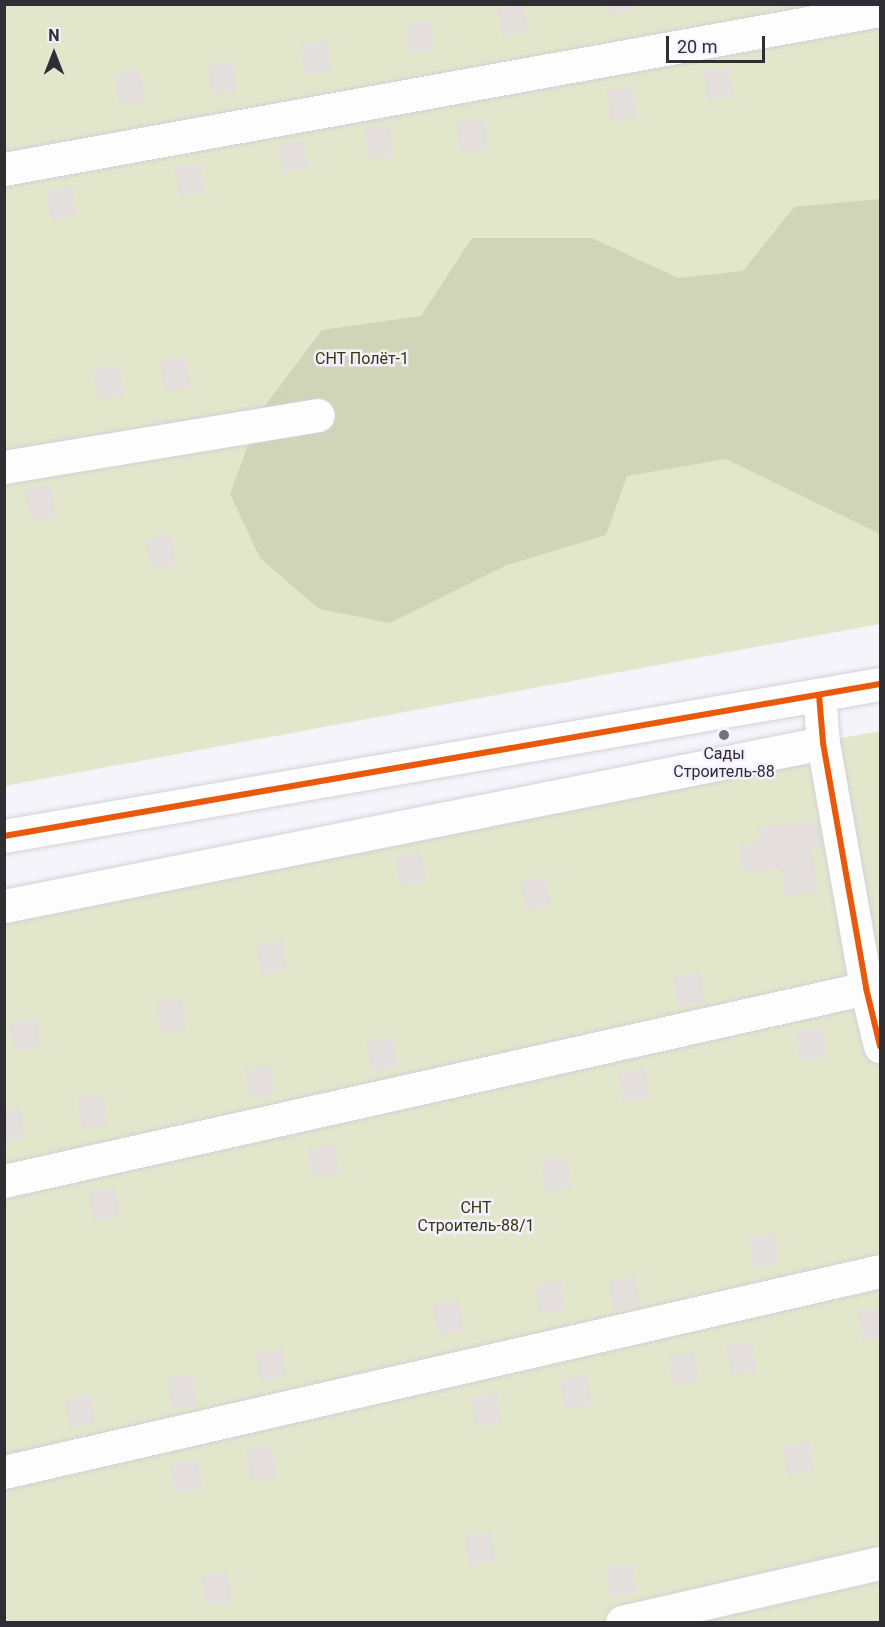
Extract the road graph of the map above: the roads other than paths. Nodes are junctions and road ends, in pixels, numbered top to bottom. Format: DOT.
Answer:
graph roads {
  1 [pos="880,10"];
  2 [pos="796,15"];
  3 [pos="4,169"];
  4 [pos="318,415"];
  5 [pos="4,467"];
  6 [pos="880,684"];
  7 [pos="819,695"];
  8 [pos="823,743"];
  9 [pos="4,836"];
  10 [pos="4,906"];
  11 [pos="873,986"];
  12 [pos="880,1046"];
  13 [pos="4,1181"];
  14 [pos="880,1271"];
  15 [pos="4,1472"];
  16 [pos="880,1563"];
  17 [pos="622,1623"];
  1 -- 2 [label="street"];
  2 -- 3 [label="street"];
  4 -- 5 [label="street"];
  6 -- 7 [label="street"];
  7 -- 8 [label="street"];
  7 -- 9 [label="street"];
  8 -- 10 [label="street"];
  8 -- 11 [label="street"];
  11 -- 12 [label="street"];
  11 -- 13 [label="street"];
  14 -- 15 [label="street"];
  16 -- 17 [label="street"];
}
